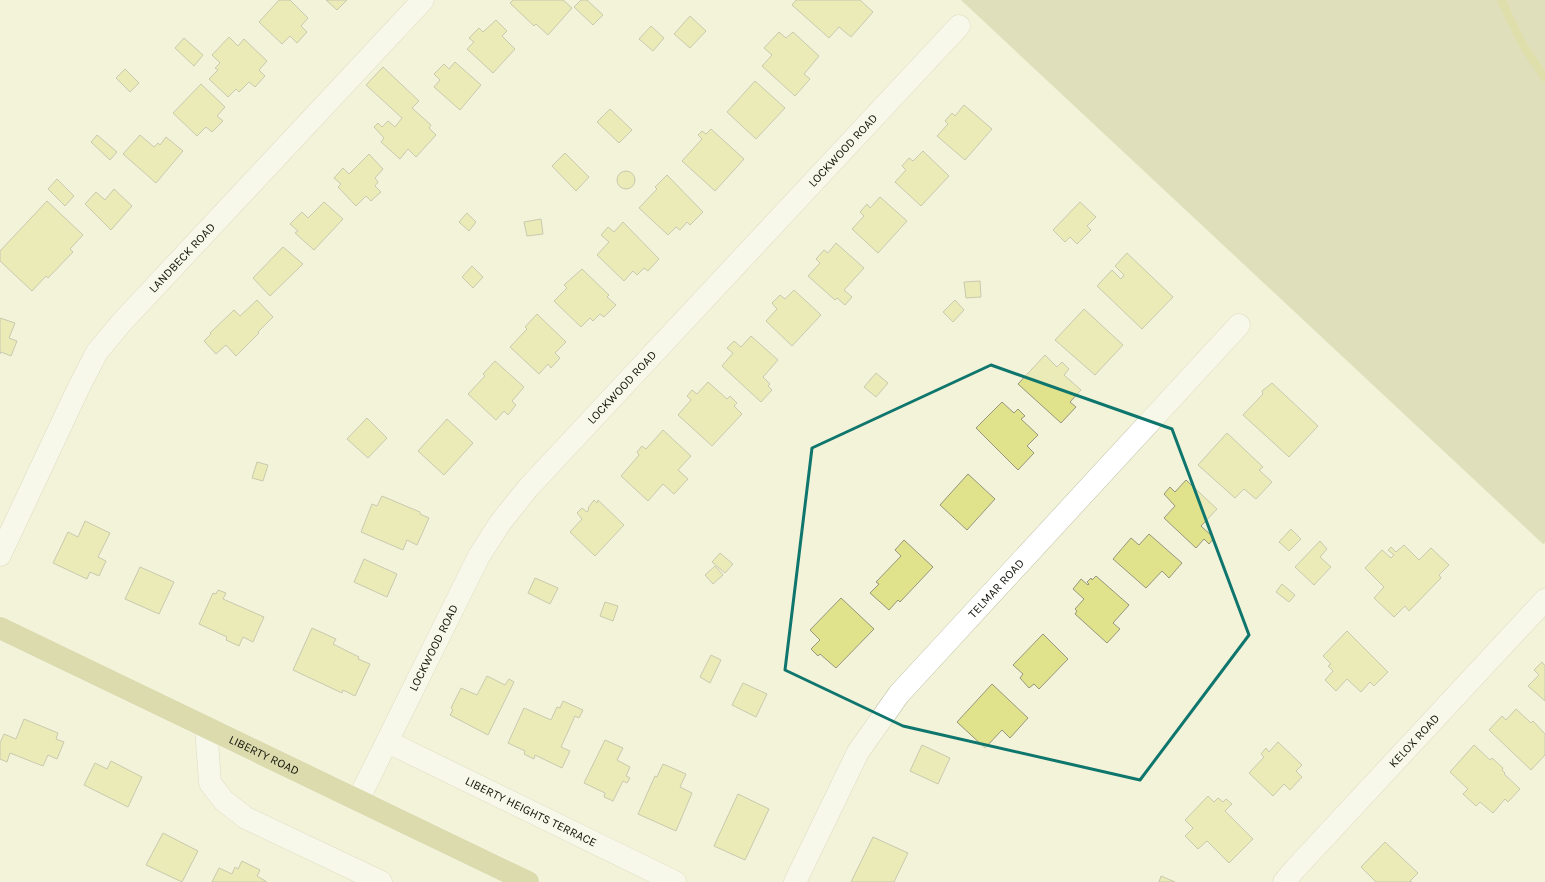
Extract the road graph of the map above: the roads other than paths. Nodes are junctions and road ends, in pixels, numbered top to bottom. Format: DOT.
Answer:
graph roads {
  1 [pos="423,0"];
  2 [pos="960,26"];
  3 [pos="1239,325"];
  4 [pos="0,555"];
  5 [pos="1545,600"];
  6 [pos="0,628"];
  7 [pos="206,727"];
  8 [pos="388,742"];
  9 [pos="358,800"];
  10 [pos="381,882"];
  11 [pos="528,882"];
  12 [pos="675,882"];
  13 [pos="795,882"];
  14 [pos="1284,882"];
  1 -- 4 [label="street, LANDBECK ROAD"];
  2 -- 8 [label="street, LOCKWOOD ROAD"];
  3 -- 13 [label="street, TELMAR ROAD"];
  5 -- 14 [label="street, KELOX ROAD"];
  6 -- 7 [label="main road, LIBERTY ROAD"];
  7 -- 9 [label="main road, LIBERTY ROAD"];
  7 -- 10 [label="street"];
  8 -- 9 [label="street, LOCKWOOD ROAD"];
  8 -- 12 [label="street, LIBERTY HEIGHTS TERRACE"];
  9 -- 11 [label="main road, LIBERTY ROAD"];
}
